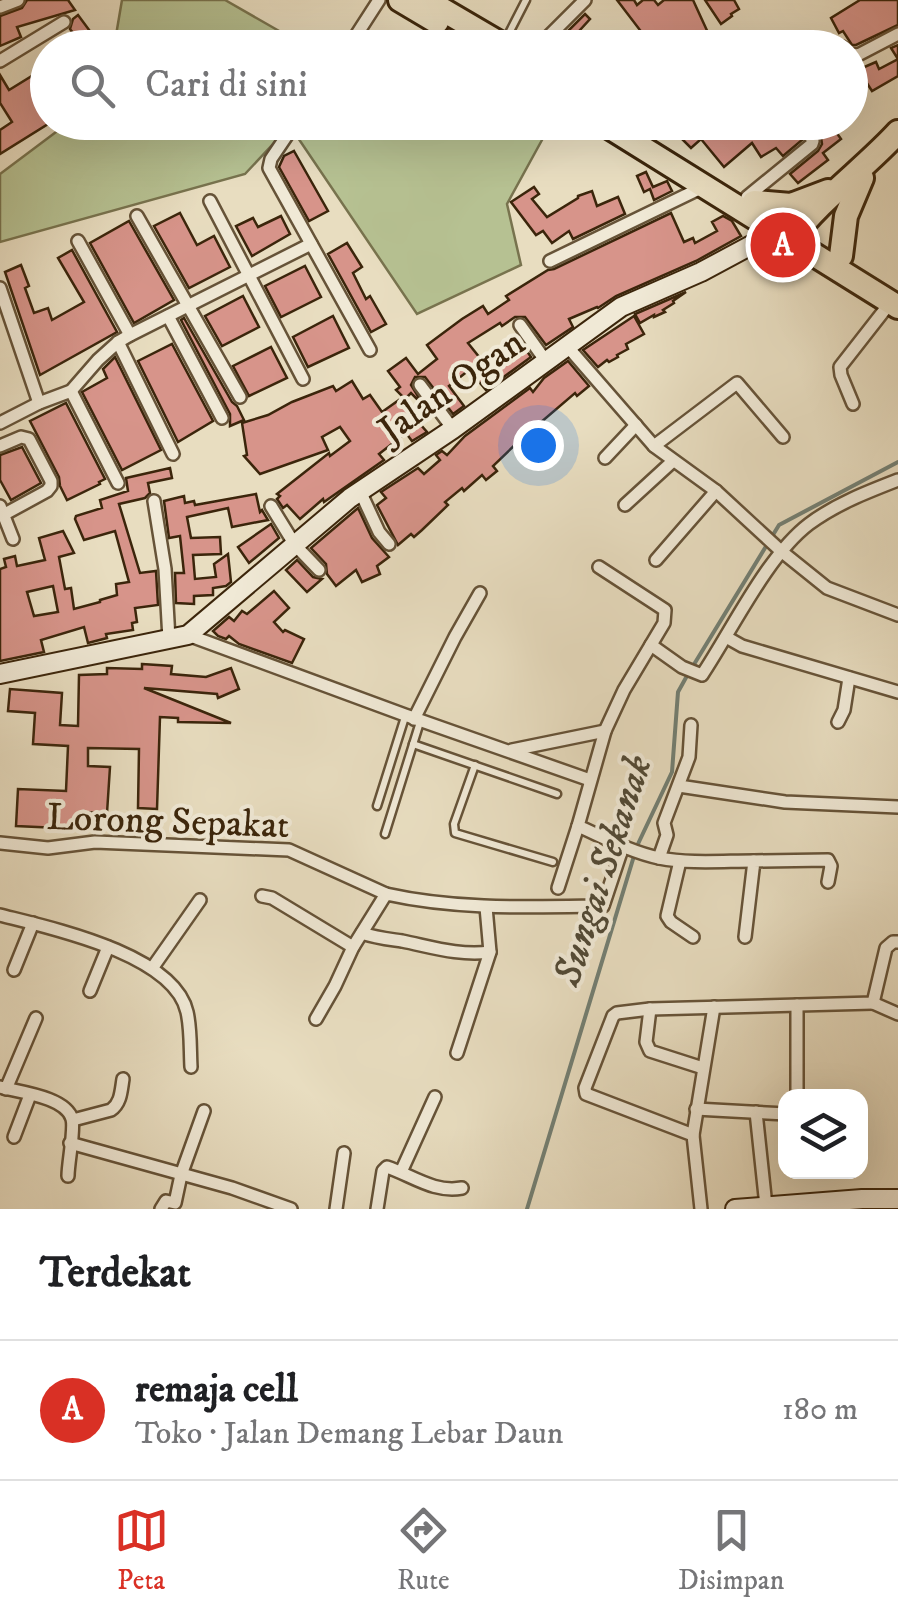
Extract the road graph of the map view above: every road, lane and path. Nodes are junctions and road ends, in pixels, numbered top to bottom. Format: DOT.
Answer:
graph roads {
  1 [pos="18,0"];
  2 [pos="379,0"];
  3 [pos="400,0"];
  4 [pos="426,0"];
  5 [pos="526,0"];
  6 [pos="585,0"];
  7 [pos="0,7"];
  8 [pos="64,22"];
  9 [pos="51,30"];
  10 [pos="360,30"];
  11 [pos="449,30"];
  12 [pos="478,30"];
  13 [pos="513,30"];
  14 [pos="556,30"];
  15 [pos="898,34"];
  16 [pos="30,42"];
  17 [pos="868,49"];
  18 [pos="0,60"];
  19 [pos="898,132"];
  20 [pos="284,140"];
  21 [pos="630,140"];
  22 [pos="657,140"];
  23 [pos="812,140"];
  24 [pos="851,182"];
  25 [pos="704,186"];
  26 [pos="751,199"];
  27 [pos="210,202"];
  28 [pos="136,216"];
  29 [pos="796,235"];
  30 [pos="78,241"];
  31 [pos="311,244"];
  32 [pos="841,256"];
  33 [pos="550,261"];
  34 [pos="248,276"];
  35 [pos="0,288"];
  36 [pos="896,300"];
  37 [pos="188,304"];
  38 [pos="168,316"];
  39 [pos="520,325"];
  40 [pos="130,335"];
  41 [pos="118,342"];
  42 [pos="567,346"];
  43 [pos="370,350"];
  44 [pos="545,360"];
  45 [pos="303,379"];
  46 [pos="420,385"];
  47 [pos="71,391"];
  48 [pos="240,397"];
  49 [pos="39,403"];
  50 [pos="852,404"];
  51 [pos="222,418"];
  52 [pos="0,423"];
  53 [pos="636,426"];
  54 [pos="453,428"];
  55 [pos="783,438"];
  56 [pos="1,444"];
  57 [pos="654,446"];
  58 [pos="173,454"];
  59 [pos="604,458"];
  60 [pos="673,461"];
  61 [pos="898,480"];
  62 [pos="118,483"];
  63 [pos="360,491"];
  64 [pos="716,491"];
  65 [pos="154,500"];
  66 [pos="625,505"];
  67 [pos="271,506"];
  68 [pos="2,511"];
  69 [pos="12,539"];
  70 [pos="295,544"];
  71 [pos="389,544"];
  72 [pos="780,550"];
  73 [pos="656,560"];
  74 [pos="599,567"];
  75 [pos="319,570"];
  76 [pos="480,593"];
  77 [pos="898,615"];
  78 [pos="178,637"];
  79 [pos="726,637"];
  80 [pos="651,645"];
  81 [pos="0,674"];
  82 [pos="850,678"];
  83 [pos="898,692"];
  84 [pos="414,718"];
  85 [pos="838,722"];
  86 [pos="691,725"];
  87 [pos="605,731"];
  88 [pos="413,744"];
  89 [pos="508,751"];
  90 [pos="475,765"];
  91 [pos="590,780"];
  92 [pos="680,786"];
  93 [pos="557,794"];
  94 [pos="376,806"];
  95 [pos="898,807"];
  96 [pos="578,826"];
  97 [pos="385,834"];
  98 [pos="0,843"];
  99 [pos="626,848"];
  100 [pos="659,858"];
  101 [pos="680,861"];
  102 [pos="754,861"];
  103 [pos="553,862"];
  104 [pos="828,882"];
  105 [pos="558,888"];
  106 [pos="386,894"];
  107 [pos="262,896"];
  108 [pos="200,900"];
  109 [pos="486,907"];
  110 [pos="0,916"];
  111 [pos="32,923"];
  112 [pos="362,933"];
  113 [pos="745,936"];
  114 [pos="692,937"];
  115 [pos="898,942"];
  116 [pos="108,947"];
  117 [pos="354,948"];
  118 [pos="490,952"];
  119 [pos="153,967"];
  120 [pos="14,970"];
  121 [pos="90,991"];
  122 [pos="873,1003"];
  123 [pos="797,1005"];
  124 [pos="714,1007"];
  125 [pos="650,1009"];
  126 [pos="898,1014"];
  127 [pos="36,1018"];
  128 [pos="316,1020"];
  129 [pos="457,1053"];
  130 [pos="191,1067"];
  131 [pos="704,1068"];
  132 [pos="124,1079"];
  133 [pos="3,1088"];
  134 [pos="797,1089"];
  135 [pos="30,1094"];
  136 [pos="434,1097"];
  137 [pos="696,1109"];
  138 [pos="204,1111"];
  139 [pos="756,1112"];
  140 [pos="778,1113"];
  141 [pos="73,1120"];
  142 [pos="693,1135"];
  143 [pos="14,1136"];
  144 [pos="70,1143"];
  145 [pos="344,1153"];
  146 [pos="401,1172"];
  147 [pos="181,1175"];
  148 [pos="68,1176"];
  149 [pos="462,1188"];
  150 [pos="898,1196"];
  151 [pos="862,1204"];
  152 [pos="766,1206"];
  153 [pos="162,1209"];
  154 [pos="290,1209"];
  155 [pos="336,1209"];
  156 [pos="377,1209"];
  157 [pos="701,1209"];
  158 [pos="738,1209"];
  1 -- 7 [label="street"];
  2 -- 10 [label="street"];
  3 -- 11 [label="highway"];
  4 -- 12 [label="highway"];
  5 -- 13 [label="lane"];
  6 -- 14 [label="street"];
  8 -- 9 [label="street"];
  15 -- 17 [label="street"];
  16 -- 18 [label="street"];
  19 -- 24 [label="highway"];
  20 -- 31 [label="street"];
  21 -- 25 [label="highway"];
  22 -- 26 [label="highway"];
  23 -- 26 [label="street"];
  24 -- 26 [label="highway"];
  24 -- 29 [label="highway"];
  24 -- 32 [label="highway"];
  25 -- 29 [label="highway"];
  25 -- 33 [label="street"];
  26 -- 29 [label="highway"];
  27 -- 34 [label="street"];
  28 -- 37 [label="street"];
  29 -- 32 [label="highway"];
  29 -- 36 [label="highway"];
  29 -- 42 [label="main road, Jalan Ogan"];
  30 -- 40 [label="street"];
  31 -- 34 [label="street"];
  31 -- 43 [label="street"];
  32 -- 36 [label="highway"];
  34 -- 37 [label="street"];
  34 -- 45 [label="street"];
  35 -- 49 [label="street"];
  36 -- 50 [label="street"];
  37 -- 38 [label="street"];
  37 -- 48 [label="street"];
  38 -- 40 [label="street"];
  38 -- 51 [label="street"];
  39 -- 44 [label="street"];
  40 -- 41 [label="street"];
  41 -- 47 [label="street"];
  41 -- 58 [label="street"];
  42 -- 44 [label="main road, Jalan Ogan"];
  42 -- 53 [label="street"];
  44 -- 54 [label="main road, Jalan Ogan"];
  46 -- 54 [label="street"];
  47 -- 49 [label="street"];
  47 -- 62 [label="street"];
  49 -- 52 [label="street"];
  53 -- 57 [label="street"];
  53 -- 59 [label="street"];
  54 -- 63 [label="main road, Jalan Ogan"];
  55 -- 57 [label="street"];
  56 -- 68 [label="street"];
  57 -- 60 [label="street"];
  60 -- 64 [label="street"];
  60 -- 66 [label="street"];
  61 -- 72 [label="street"];
  63 -- 70 [label="main road, Jalan Ogan"];
  63 -- 71 [label="street"];
  64 -- 72 [label="street"];
  64 -- 73 [label="street"];
  65 -- 78 [label="street"];
  67 -- 70 [label="street"];
  68 -- 69 [label="street"];
  70 -- 75 [label="street"];
  70 -- 78 [label="main road, Jalan Ogan"];
  72 -- 77 [label="street"];
  72 -- 79 [label="street"];
  74 -- 80 [label="street"];
  76 -- 84 [label="street"];
  78 -- 81 [label="main road, Jalan Ogan"];
  78 -- 84 [label="street"];
  79 -- 80 [label="street"];
  79 -- 82 [label="street"];
  80 -- 87 [label="street"];
  82 -- 83 [label="street"];
  82 -- 85 [label="street"];
  84 -- 88 [label="lane"];
  84 -- 89 [label="street"];
  84 -- 94 [label="lane"];
  86 -- 92 [label="street"];
  87 -- 89 [label="street"];
  87 -- 91 [label="street"];
  88 -- 90 [label="lane"];
  88 -- 97 [label="lane"];
  89 -- 91 [label="street"];
  90 -- 93 [label="lane"];
  90 -- 103 [label="lane"];
  91 -- 96 [label="street"];
  92 -- 95 [label="street"];
  92 -- 100 [label="street"];
  96 -- 99 [label="street"];
  96 -- 105 [label="street"];
  98 -- 106 [label="street, Lorong Sepakat"];
  99 -- 100 [label="street"];
  99 -- 109 [label="street, Lorong Sepakat"];
  100 -- 101 [label="street"];
  101 -- 102 [label="street"];
  101 -- 114 [label="street"];
  102 -- 104 [label="street"];
  102 -- 113 [label="street"];
  106 -- 109 [label="street, Lorong Sepakat"];
  106 -- 112 [label="street"];
  107 -- 117 [label="street"];
  108 -- 119 [label="street"];
  109 -- 118 [label="street"];
  110 -- 111 [label="street"];
  111 -- 116 [label="street"];
  111 -- 120 [label="street"];
  112 -- 117 [label="street"];
  112 -- 118 [label="street"];
  115 -- 122 [label="street"];
  116 -- 119 [label="street"];
  116 -- 121 [label="street"];
  117 -- 128 [label="street"];
  118 -- 129 [label="street"];
  119 -- 130 [label="street"];
  122 -- 123 [label="street"];
  122 -- 126 [label="street"];
  123 -- 124 [label="street"];
  123 -- 134 [label="street"];
  124 -- 125 [label="street"];
  124 -- 131 [label="street"];
  125 -- 131 [label="street"];
  125 -- 142 [label="street"];
  127 -- 133 [label="street"];
  131 -- 137 [label="street"];
  132 -- 141 [label="street"];
  133 -- 135 [label="street"];
  135 -- 141 [label="street"];
  135 -- 143 [label="street"];
  136 -- 146 [label="street"];
  137 -- 139 [label="street"];
  137 -- 142 [label="street"];
  138 -- 147 [label="street"];
  139 -- 140 [label="street"];
  139 -- 152 [label="street"];
  141 -- 144 [label="street"];
  142 -- 157 [label="street"];
  144 -- 147 [label="street"];
  144 -- 148 [label="street"];
  145 -- 155 [label="street"];
  146 -- 149 [label="street"];
  146 -- 156 [label="street"];
  147 -- 153 [label="street"];
  147 -- 154 [label="street"];
  150 -- 151 [label="main road"];
  151 -- 152 [label="main road"];
  152 -- 158 [label="main road"];
}
